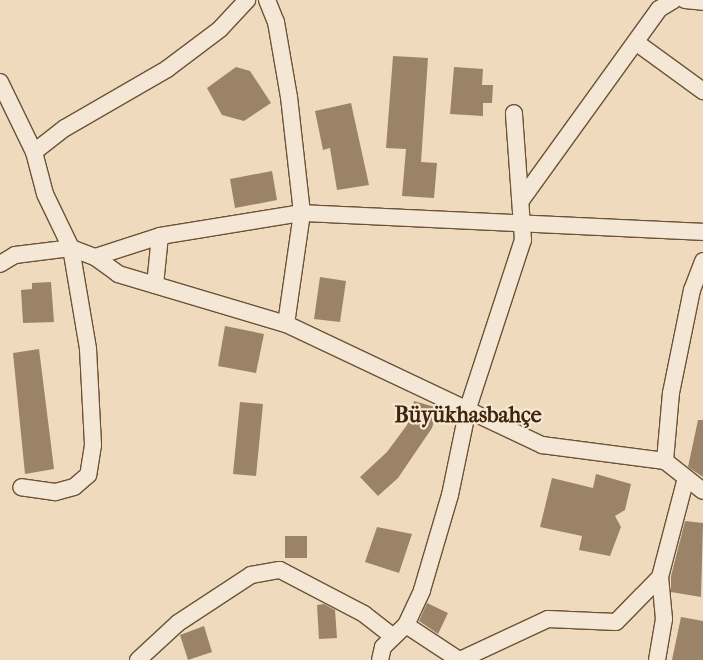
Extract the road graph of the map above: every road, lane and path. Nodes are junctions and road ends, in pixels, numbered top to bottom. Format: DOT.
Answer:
graph roads {
  1 [pos="247,0"];
  2 [pos="267,0"];
  3 [pos="674,0"];
  4 [pos="686,0"];
  5 [pos="703,2"];
  6 [pos="637,43"];
  7 [pos="0,82"];
  8 [pos="703,91"];
  9 [pos="514,113"];
  10 [pos="34,152"];
  11 [pos="522,200"];
  12 [pos="302,213"];
  13 [pos="524,224"];
  14 [pos="703,232"];
  15 [pos="160,236"];
  16 [pos="71,248"];
  17 [pos="94,257"];
  18 [pos="703,261"];
  19 [pos="0,264"];
  20 [pos="155,285"];
  21 [pos="286,324"];
  22 [pos="468,408"];
  23 [pos="665,461"];
  24 [pos="686,478"];
  25 [pos="21,487"];
  26 [pos="703,491"];
  27 [pos="660,577"];
  28 [pos="406,625"];
  29 [pos="393,637"];
  30 [pos="467,658"];
  31 [pos="138,660"];
  32 [pos="380,660"];
  33 [pos="657,660"];
  1 -- 10 [label="street"];
  2 -- 12 [label="street"];
  3 -- 6 [label="street"];
  4 -- 5 [label="street"];
  6 -- 8 [label="street"];
  6 -- 11 [label="street"];
  7 -- 10 [label="street"];
  9 -- 11 [label="street"];
  10 -- 16 [label="street"];
  11 -- 13 [label="street"];
  12 -- 13 [label="street"];
  12 -- 15 [label="street"];
  12 -- 21 [label="street"];
  13 -- 14 [label="street"];
  13 -- 22 [label="street"];
  15 -- 17 [label="street"];
  15 -- 20 [label="street"];
  16 -- 17 [label="street"];
  16 -- 19 [label="street"];
  16 -- 25 [label="street"];
  17 -- 20 [label="street"];
  18 -- 23 [label="street"];
  20 -- 21 [label="street"];
  21 -- 22 [label="street"];
  22 -- 23 [label="street"];
  22 -- 28 [label="street"];
  23 -- 24 [label="street"];
  24 -- 26 [label="street"];
  24 -- 27 [label="street"];
  27 -- 30 [label="street"];
  27 -- 33 [label="street"];
  28 -- 29 [label="street"];
  28 -- 30 [label="street"];
  29 -- 31 [label="street"];
  29 -- 32 [label="street"];
}
